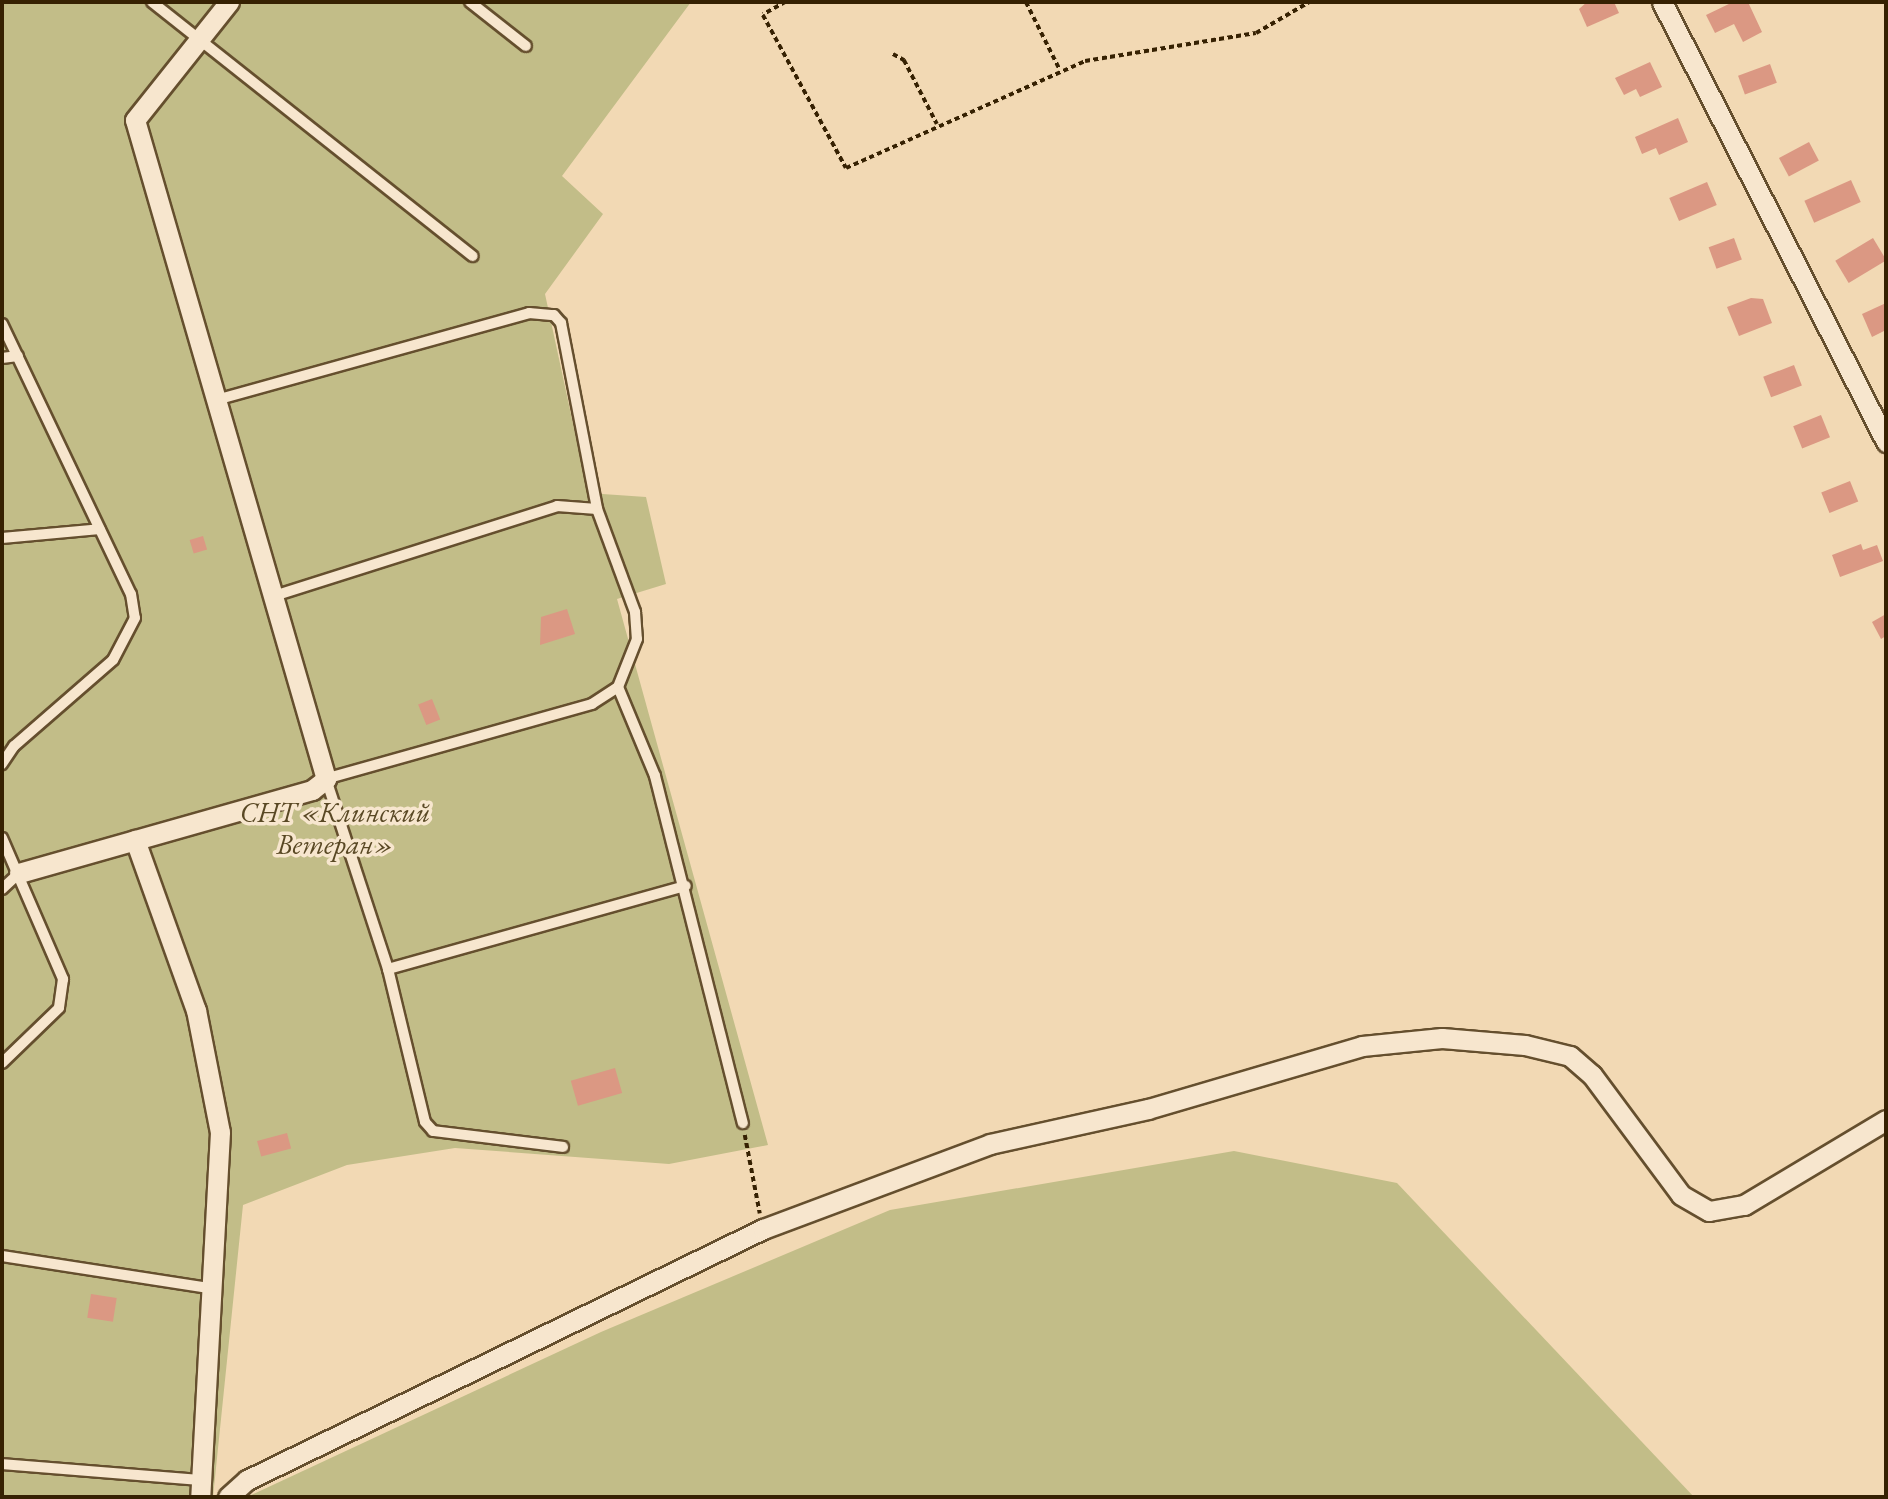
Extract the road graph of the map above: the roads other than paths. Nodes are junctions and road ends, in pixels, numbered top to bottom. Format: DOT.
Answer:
graph roads {
  1 [pos="152,2"];
  2 [pos="229,2"];
  3 [pos="470,2"];
  4 [pos="1662,2"];
  5 [pos="200,39"];
  6 [pos="527,46"];
  7 [pos="472,256"];
  8 [pos="2,324"];
  9 [pos="18,356"];
  10 [pos="2,358"];
  11 [pos="216,400"];
  12 [pos="1886,442"];
  13 [pos="597,509"];
  14 [pos="100,529"];
  15 [pos="2,538"];
  16 [pos="274,596"];
  17 [pos="618,687"];
  18 [pos="2,764"];
  19 [pos="326,779"];
  20 [pos="2,838"];
  21 [pos="135,839"];
  22 [pos="19,873"];
  23 [pos="686,886"];
  24 [pos="2,889"];
  25 [pos="388,969"];
  26 [pos="2,1063"];
  27 [pos="1886,1120"];
  28 [pos="743,1123"];
  29 [pos="563,1147"];
  30 [pos="2,1256"];
  31 [pos="209,1288"];
  32 [pos="2,1464"];
  33 [pos="200,1489"];
  34 [pos="228,1497"];
  1 -- 5 [label="lane"];
  2 -- 5 [label="street"];
  3 -- 6 [label="lane"];
  4 -- 12 [label="street"];
  5 -- 7 [label="lane"];
  5 -- 11 [label="street"];
  8 -- 9 [label="lane"];
  9 -- 10 [label="lane"];
  9 -- 14 [label="lane"];
  11 -- 13 [label="lane"];
  11 -- 16 [label="street"];
  13 -- 16 [label="lane"];
  13 -- 17 [label="lane"];
  14 -- 15 [label="lane"];
  14 -- 18 [label="lane"];
  16 -- 19 [label="street"];
  17 -- 19 [label="lane"];
  17 -- 23 [label="lane"];
  19 -- 21 [label="street"];
  19 -- 25 [label="lane"];
  20 -- 22 [label="lane"];
  21 -- 22 [label="street"];
  21 -- 31 [label="street"];
  22 -- 24 [label="lane"];
  22 -- 26 [label="lane"];
  23 -- 25 [label="lane"];
  23 -- 28 [label="lane"];
  25 -- 29 [label="lane"];
  27 -- 34 [label="street"];
  30 -- 31 [label="lane"];
  31 -- 33 [label="street"];
  32 -- 33 [label="lane"];
}
